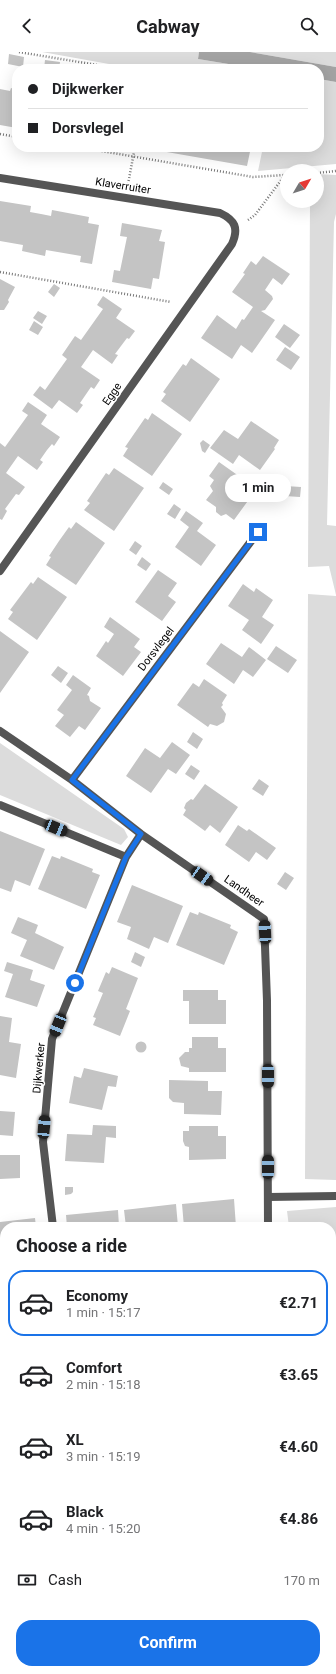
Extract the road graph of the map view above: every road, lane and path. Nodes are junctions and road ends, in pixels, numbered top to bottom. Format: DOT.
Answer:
graph roads {
  1 [pos="19,52"];
  2 [pos="91,64"];
  3 [pos="0,134"];
  4 [pos="12,136"];
  5 [pos="109,152"];
  6 [pos="134,152"];
  7 [pos="133,156"];
  8 [pos="336,171"];
  9 [pos="324,172"];
  10 [pos="280,175"];
  11 [pos="0,178"];
  12 [pos="280,183"];
  13 [pos="126,198"];
  14 [pos="236,227"];
  15 [pos="0,272"];
  16 [pos="188,305"];
  17 [pos="258,532"];
  18 [pos="0,571"];
  19 [pos="0,731"];
  20 [pos="72,780"];
  21 [pos="0,805"];
  22 [pos="141,834"];
  23 [pos="126,857"];
  24 [pos="336,1196"];
  25 [pos="268,1197"];
  26 [pos="52,1222"];
  27 [pos="268,1222"];
  1 -- 2 [label="path"];
  3 -- 4 [label="path"];
  5 -- 7 [label="path"];
  6 -- 7 [label="path"];
  7 -- 10 [label="path"];
  7 -- 13 [label="path"];
  8 -- 9 [label="path"];
  11 -- 13 [label="street, Klaverruiter"];
  12 -- 14 [label="path"];
  13 -- 14 [label="street, Klaverruiter"];
  14 -- 16 [label="street, Egge"];
  15 -- 16 [label="path"];
  16 -- 18 [label="street, Egge"];
  17 -- 20 [label="street, Dorsvlegel"];
  19 -- 20 [label="street, Landheer"];
  20 -- 22 [label="street, Landheer"];
  21 -- 23 [label="street"];
  22 -- 23 [label="street, Dijkwerker"];
  22 -- 25 [label="street, Landheer"];
  23 -- 26 [label="street, Dijkwerker"];
  24 -- 25 [label="street"];
  25 -- 27 [label="street, Landheer"];
}
